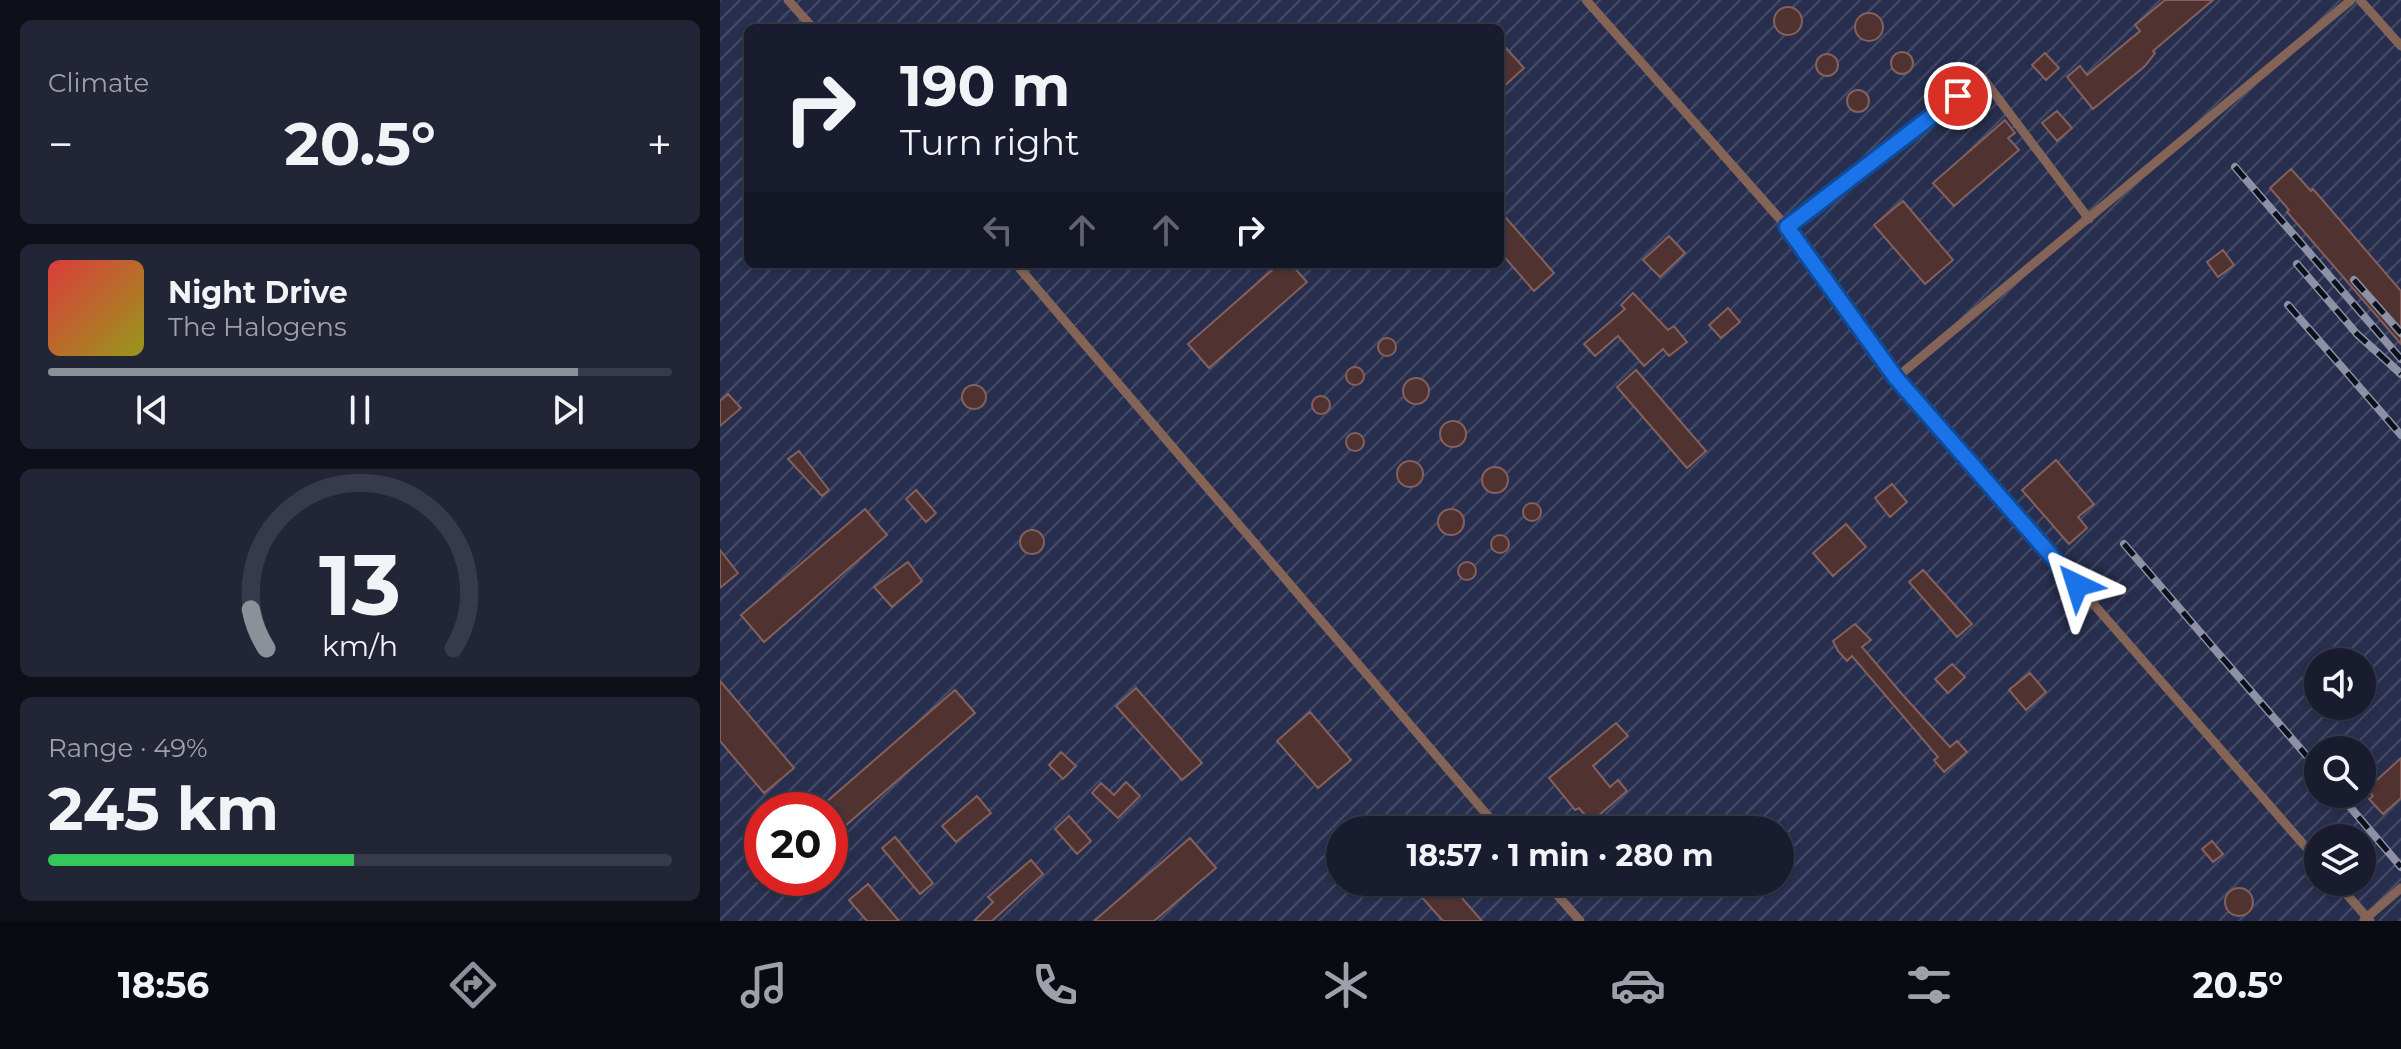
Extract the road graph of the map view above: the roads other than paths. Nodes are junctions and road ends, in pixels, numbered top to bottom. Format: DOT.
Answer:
graph roads {
  1 [pos="788,0"];
  2 [pos="1586,0"];
  3 [pos="2351,0"];
  4 [pos="2360,0"];
  5 [pos="809,24"];
  6 [pos="2401,46"];
  7 [pos="2089,219"];
  8 [pos="1787,227"];
  9 [pos="1019,268"];
  10 [pos="1896,378"];
  11 [pos="1488,816"];
  12 [pos="2304,845"];
  13 [pos="2401,888"];
  14 [pos="1558,896"];
  15 [pos="2347,896"];
  16 [pos="2367,920"];
  17 [pos="1580,921"];
  1 -- 5 [label="lane"];
  2 -- 8 [label="lane"];
  3 -- 7 [label="lane"];
  4 -- 6 [label="lane"];
  7 -- 8 [label="lane"];
  7 -- 10 [label="lane"];
  8 -- 10 [label="lane"];
  9 -- 11 [label="lane"];
  10 -- 12 [label="lane"];
  13 -- 16 [label="lane"];
  14 -- 17 [label="lane"];
  15 -- 16 [label="lane"];
}
